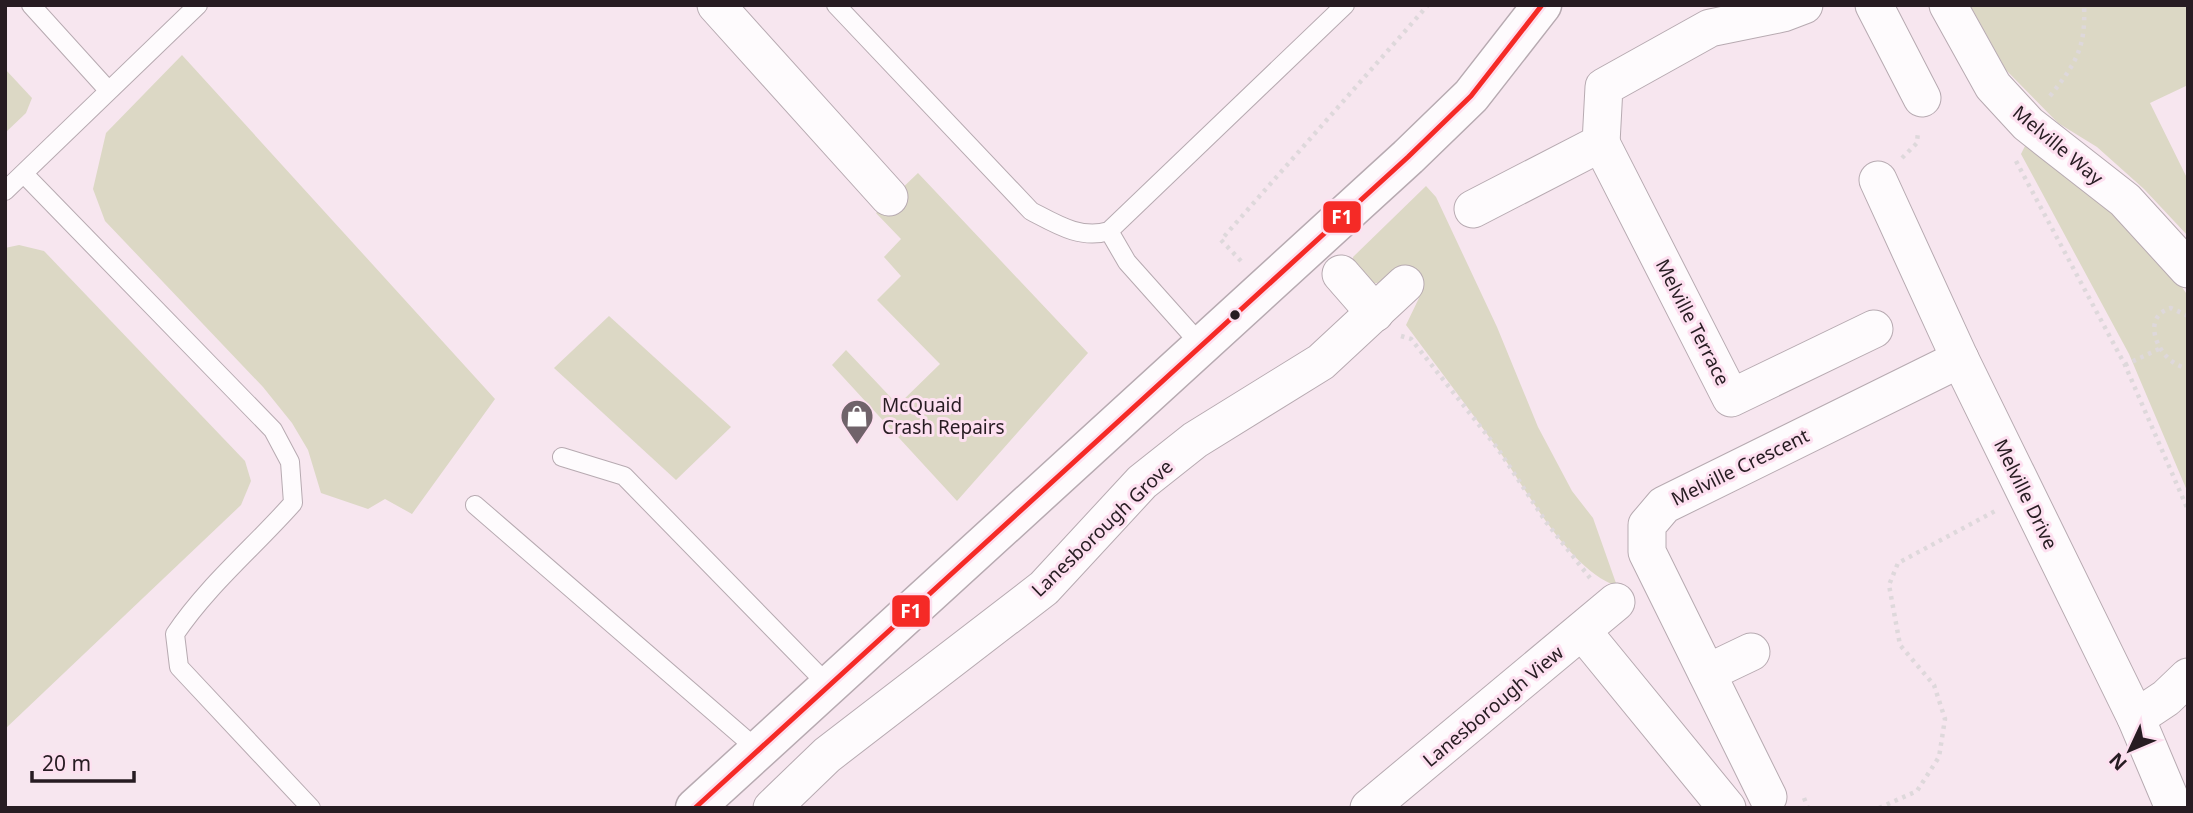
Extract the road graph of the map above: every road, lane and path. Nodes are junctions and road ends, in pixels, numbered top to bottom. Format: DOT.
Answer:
graph roads {
  1 [pos="31,5"];
  2 [pos="198,5"];
  3 [pos="716,5"];
  4 [pos="836,5"];
  5 [pos="1345,5"];
  6 [pos="1428,5"];
  7 [pos="1542,5"];
  8 [pos="1874,5"];
  9 [pos="1948,5"];
  10 [pos="2084,5"];
  11 [pos="1793,9"];
  12 [pos="1704,17"];
  13 [pos="108,90"];
  14 [pos="1922,98"];
  15 [pos="2028,124"];
  16 [pos="1601,143"];
  17 [pos="24,174"];
  18 [pos="1878,180"];
  19 [pos="5,191"];
  20 [pos="889,197"];
  21 [pos="1473,209"];
  22 [pos="1109,231"];
  23 [pos="2188,269"];
  24 [pos="1248,270"];
  25 [pos="1340,274"];
  26 [pos="1405,284"];
  27 [pos="2188,316"];
  28 [pos="1385,326"];
  29 [pos="1874,329"];
  30 [pos="1202,346"];
  31 [pos="2159,349"];
  32 [pos="1960,359"];
  33 [pos="2125,365"];
  34 [pos="2188,368"];
  35 [pos="562,457"];
  36 [pos="2026,495"];
  37 [pos="475,505"];
  38 [pos="2188,510"];
  39 [pos="1604,594"];
  40 [pos="1583,632"];
  41 [pos="1751,652"];
  42 [pos="1707,673"];
  43 [pos="2188,677"];
  44 [pos="829,686"];
  45 [pos="2136,718"];
  46 [pos="758,750"];
  47 [pos="1768,797"];
  48 [pos="311,808"];
  49 [pos="695,808"];
  50 [pos="772,808"];
  51 [pos="1369,808"];
  52 [pos="1727,808"];
  53 [pos="1880,808"];
  54 [pos="2174,808"];
  1 -- 13 [label="lane"];
  2 -- 13 [label="lane"];
  3 -- 20 [label="street"];
  4 -- 22 [label="lane"];
  5 -- 22 [label="lane"];
  6 -- 24 [label="path"];
  7 -- 30 [label="street"];
  8 -- 14 [label="street"];
  9 -- 15 [label="street, Melville Way"];
  10 -- 15 [label="path"];
  11 -- 12 [label="street"];
  12 -- 16 [label="street"];
  13 -- 17 [label="lane"];
  14 -- 18 [label="path"];
  15 -- 23 [label="street, Melville Way"];
  15 -- 33 [label="path"];
  16 -- 21 [label="street"];
  16 -- 29 [label="street, Melville Terrace"];
  17 -- 19 [label="lane"];
  17 -- 48 [label="lane"];
  18 -- 32 [label="street, Melville Drive"];
  22 -- 30 [label="lane"];
  25 -- 28 [label="street"];
  26 -- 28 [label="street, Lanesborough Grove"];
  27 -- 31 [label="path"];
  28 -- 39 [label="path"];
  28 -- 50 [label="street, Lanesborough Grove"];
  30 -- 44 [label="street"];
  31 -- 33 [label="path"];
  31 -- 34 [label="path"];
  32 -- 36 [label="street, Melville Drive"];
  32 -- 42 [label="street, Melville Crescent"];
  33 -- 38 [label="path"];
  35 -- 44 [label="lane"];
  36 -- 45 [label="street, Melville Drive"];
  36 -- 53 [label="path"];
  37 -- 46 [label="lane"];
  39 -- 40 [label="street, Lanesborough View"];
  40 -- 51 [label="street, Lanesborough View"];
  40 -- 52 [label="street"];
  41 -- 42 [label="street"];
  42 -- 47 [label="street, Melville Crescent"];
  43 -- 45 [label="street"];
  44 -- 46 [label="street"];
  45 -- 54 [label="street, Melville Drive"];
  46 -- 49 [label="street"];
}
